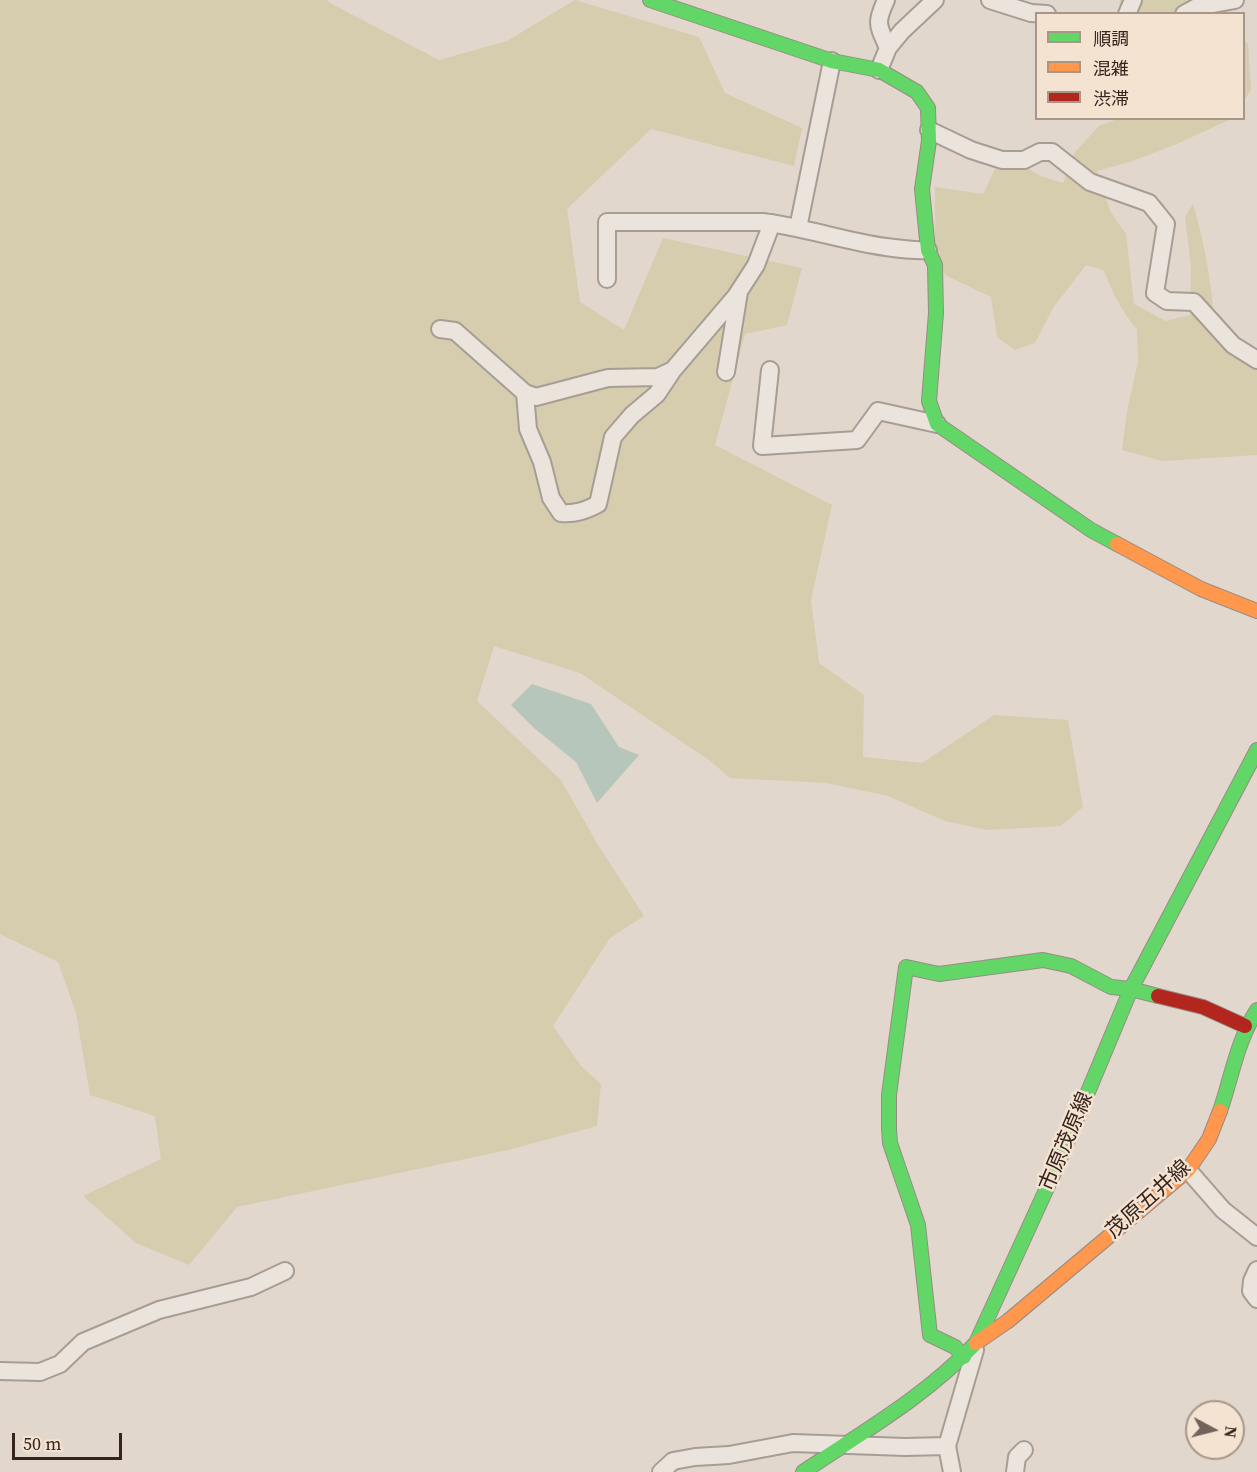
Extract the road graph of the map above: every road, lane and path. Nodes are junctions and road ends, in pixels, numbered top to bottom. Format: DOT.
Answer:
graph roads {
  1 [pos="650,0"];
  2 [pos="886,0"];
  3 [pos="935,0"];
  4 [pos="990,0"];
  5 [pos="1234,0"];
  6 [pos="1188,12"];
  7 [pos="1035,13"];
  8 [pos="888,48"];
  9 [pos="832,61"];
  10 [pos="879,70"];
  11 [pos="929,130"];
  12 [pos="772,223"];
  13 [pos="798,228"];
  14 [pos="928,250"];
  15 [pos="607,279"];
  16 [pos="739,291"];
  17 [pos="440,329"];
  18 [pos="1257,360"];
  19 [pos="673,370"];
  20 [pos="770,370"];
  21 [pos="726,372"];
  22 [pos="525,393"];
  23 [pos="937,424"];
  24 [pos="1257,611"];
  25 [pos="1257,750"];
  26 [pos="1131,989"];
  27 [pos="1257,1010"];
  28 [pos="1245,1026"];
  29 [pos="1188,1170"];
  30 [pos="1257,1237"];
  31 [pos="285,1270"];
  32 [pos="1257,1270"];
  33 [pos="1257,1299"];
  34 [pos="976,1343"];
  35 [pos="964,1357"];
  36 [pos="0,1371"];
  37 [pos="843,1444"];
  38 [pos="947,1446"];
  39 [pos="1024,1450"];
  40 [pos="661,1472"];
  41 [pos="803,1472"];
  42 [pos="952,1472"];
  43 [pos="1015,1472"];
  1 -- 9 [label="street"];
  2 -- 8 [label="street"];
  3 -- 8 [label="street"];
  4 -- 7 [label="street"];
  5 -- 6 [label="street"];
  8 -- 10 [label="street"];
  9 -- 10 [label="street"];
  9 -- 13 [label="street"];
  10 -- 11 [label="street"];
  11 -- 14 [label="street"];
  11 -- 18 [label="street"];
  12 -- 13 [label="street"];
  12 -- 15 [label="street"];
  12 -- 16 [label="street"];
  13 -- 14 [label="street"];
  14 -- 23 [label="street"];
  16 -- 19 [label="street"];
  16 -- 21 [label="street"];
  17 -- 22 [label="street"];
  19 -- 22 [label="street"];
  19 -- 22 [label="street"];
  20 -- 23 [label="street"];
  23 -- 24 [label="street"];
  25 -- 26 [label="street, 市原茂原線"];
  26 -- 28 [label="street"];
  26 -- 34 [label="street, 市原茂原線"];
  26 -- 35 [label="street"];
  27 -- 28 [label="street, 茂原五井線"];
  28 -- 29 [label="street, 茂原五井線"];
  29 -- 30 [label="street"];
  29 -- 34 [label="street, 茂原五井線"];
  31 -- 36 [label="street"];
  32 -- 33 [label="street"];
  34 -- 35 [label="street, 市原茂原線"];
  34 -- 38 [label="street"];
  35 -- 37 [label="street, 市原茂原線"];
  37 -- 38 [label="street"];
  37 -- 40 [label="street"];
  37 -- 41 [label="street, 市原茂原線"];
  38 -- 42 [label="street"];
  39 -- 43 [label="street"];
}
